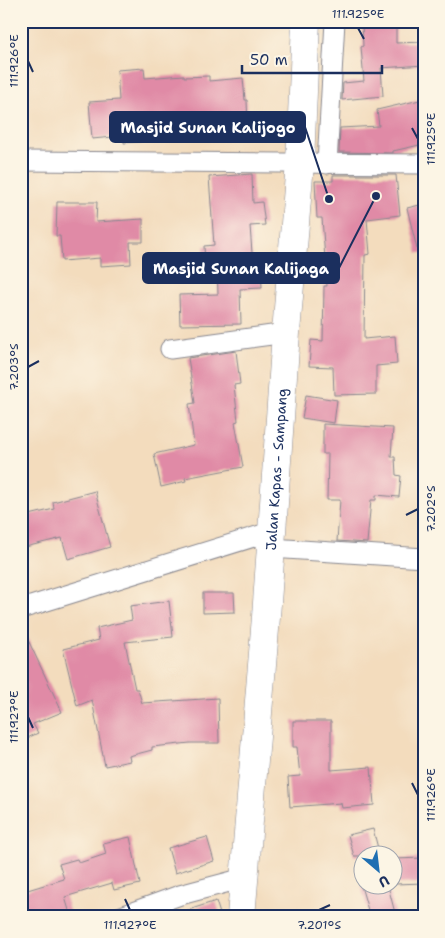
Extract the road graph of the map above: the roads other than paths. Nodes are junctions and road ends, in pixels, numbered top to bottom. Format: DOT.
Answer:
graph roads {
  1 [pos="306,21"];
  2 [pos="335,21"];
  3 [pos="21,161"];
  4 [pos="300,163"];
  5 [pos="328,164"];
  6 [pos="424,164"];
  7 [pos="286,334"];
  8 [pos="170,349"];
  9 [pos="272,540"];
  10 [pos="424,558"];
  11 [pos="21,609"];
  12 [pos="244,878"];
  13 [pos="119,917"];
  14 [pos="241,917"];
  1 -- 4 [label="street, Jalan Kapas - Sampang"];
  2 -- 5 [label="street"];
  3 -- 4 [label="street"];
  4 -- 5 [label="street"];
  4 -- 7 [label="street, Jalan Kapas - Sampang"];
  5 -- 6 [label="street"];
  7 -- 8 [label="street"];
  7 -- 9 [label="street, Jalan Kapas - Sampang"];
  9 -- 10 [label="street"];
  9 -- 11 [label="street"];
  9 -- 12 [label="street, Jalan Kapas - Sampang"];
  12 -- 13 [label="street"];
  12 -- 14 [label="street, Jalan Kapas - Sampang"];
}
